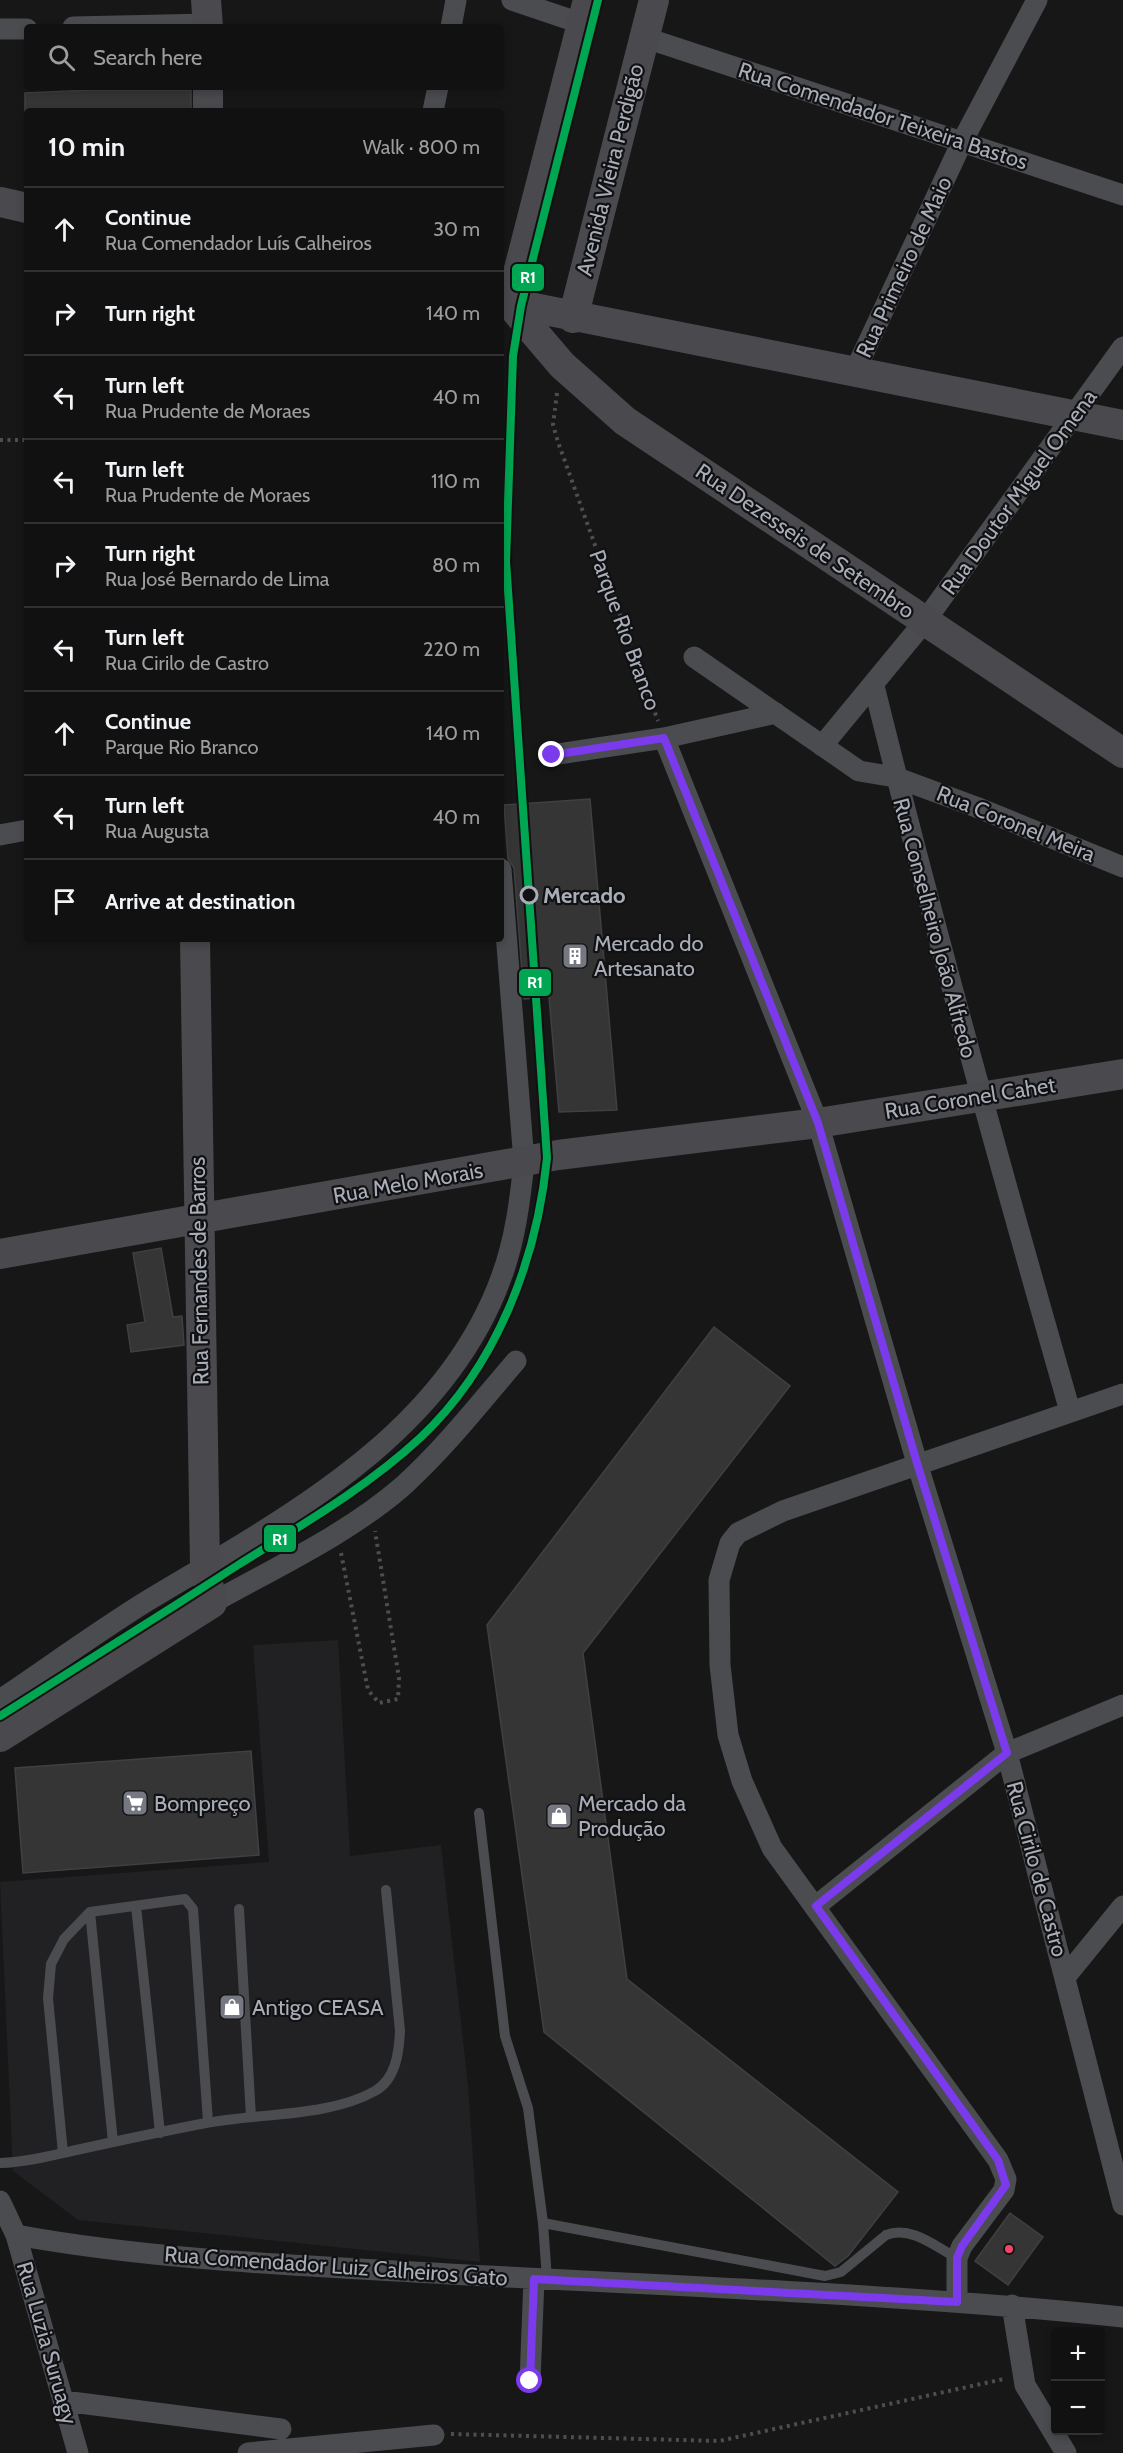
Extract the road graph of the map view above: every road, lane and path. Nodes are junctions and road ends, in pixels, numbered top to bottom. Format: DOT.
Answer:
graph roads {
  1 [pos="456,0"];
  2 [pos="512,0"];
  3 [pos="1036,0"];
  4 [pos="585,12"];
  5 [pos="647,15"];
  6 [pos="207,17"];
  7 [pos="113,24"];
  8 [pos="452,24"];
  9 [pos="24,28"];
  10 [pos="0,29"];
  11 [pos="208,90"];
  12 [pos="437,90"];
  13 [pos="208,108"];
  14 [pos="434,108"];
  15 [pos="962,142"];
  16 [pos="1123,195"];
  17 [pos="0,202"];
  18 [pos="24,207"];
  19 [pos="510,304"];
  20 [pos="573,318"];
  21 [pos="1123,347"];
  22 [pos="562,365"];
  23 [pos="854,374"];
  24 [pos="1075,416"];
  25 [pos="1123,425"];
  26 [pos="0,440"];
  27 [pos="24,440"];
  28 [pos="926,621"];
  29 [pos="694,657"];
  30 [pos="874,686"];
  31 [pos="776,713"];
  32 [pos="664,738"];
  33 [pos="822,746"];
  34 [pos="1123,753"];
  35 [pos="552,755"];
  36 [pos="895,777"];
  37 [pos="24,831"];
  38 [pos="0,835"];
  39 [pos="1123,867"];
  40 [pos="504,907"];
  41 [pos="195,942"];
  42 [pos="1123,1074"];
  43 [pos="980,1097"];
  44 [pos="818,1123"];
  45 [pos="524,1162"];
  46 [pos="198,1220"];
  47 [pos="0,1254"];
  48 [pos="516,1361"];
  49 [pos="1123,1394"];
  50 [pos="1071,1411"];
  51 [pos="917,1463"];
  52 [pos="372,1509"];
  53 [pos="337,1532"];
  54 [pos="204,1567"];
  55 [pos="212,1603"];
  56 [pos="0,1700"];
  57 [pos="1123,1705"];
  58 [pos="0,1737"];
  59 [pos="1007,1753"];
  60 [pos="478,1813"];
  61 [pos="386,1890"];
  62 [pos="136,1906"];
  63 [pos="816,1906"];
  64 [pos="1123,1906"];
  65 [pos="239,1909"];
  66 [pos="90,1912"];
  67 [pos="1066,1976"];
  68 [pos="251,2117"];
  69 [pos="208,2122"];
  70 [pos="160,2133"];
  71 [pos="113,2142"];
  72 [pos="63,2153"];
  73 [pos="0,2163"];
  74 [pos="0,2201"];
  75 [pos="1123,2205"];
  76 [pos="543,2223"];
  77 [pos="16,2235"];
  78 [pos="957,2258"];
  79 [pos="540,2279"];
  80 [pos="957,2302"];
  81 [pos="1012,2305"];
  82 [pos="1123,2317"];
  83 [pos="1022,2375"];
  84 [pos="530,2381"];
  85 [pos="64,2401"];
  86 [pos="281,2429"];
  87 [pos="434,2435"];
  88 [pos="78,2453"];
  89 [pos="248,2453"];
  90 [pos="1066,2453"];
  1 -- 8 [label="street"];
  2 -- 4 [label="street"];
  3 -- 15 [label="street, Rua Primeiro de Maio"];
  4 -- 19 [label="street"];
  5 -- 15 [label="street, Rua Comendador Teixeira Bastos"];
  5 -- 20 [label="street, Avenida Vieira Perdigão"];
  6 -- 7 [label="street"];
  9 -- 10 [label="street"];
  11 -- 13 [label="street"];
  12 -- 14 [label="street"];
  15 -- 16 [label="street, Rua Comendador Teixeira Bastos"];
  15 -- 23 [label="street, Rua Primeiro de Maio"];
  17 -- 18 [label="street"];
  19 -- 20 [label="street"];
  19 -- 22 [label="street, Rua Dezesseis de Setembro"];
  20 -- 23 [label="street"];
  21 -- 24 [label="street, Rua Doutor Miguel Omena"];
  22 -- 28 [label="street, Rua Dezesseis de Setembro"];
  22 -- 32 [label="path, Parque Rio Branco"];
  23 -- 24 [label="street"];
  24 -- 25 [label="street"];
  24 -- 28 [label="street, Rua Doutor Miguel Omena"];
  26 -- 27 [label="path"];
  28 -- 30 [label="street, Rua Doutor Miguel Omena"];
  28 -- 34 [label="street, Rua Dezesseis de Setembro"];
  29 -- 31 [label="street, Rua Coronel Meira"];
  30 -- 33 [label="street, Rua Doutor Miguel Omena"];
  30 -- 36 [label="street, Rua Conselheiro João Alfredo"];
  31 -- 32 [label="street"];
  31 -- 33 [label="street, Rua Coronel Meira"];
  32 -- 35 [label="street"];
  32 -- 44 [label="street, Parque Rio Branco"];
  33 -- 36 [label="street, Rua Coronel Meira"];
  36 -- 39 [label="street, Rua Coronel Meira"];
  36 -- 43 [label="street, Rua Conselheiro João Alfredo"];
  37 -- 38 [label="street"];
  40 -- 45 [label="street"];
  41 -- 46 [label="street, Rua Fernandes de Barros"];
  42 -- 43 [label="street, Rua Coronel Cahet"];
  43 -- 44 [label="street, Rua Coronel Cahet"];
  43 -- 50 [label="street, Rua Conselheiro João Alfredo"];
  44 -- 45 [label="street, Rua Melo Morais"];
  44 -- 51 [label="street, Rua Cirilo de Castro"];
  45 -- 46 [label="street, Rua Melo Morais"];
  45 -- 54 [label="street"];
  46 -- 47 [label="street, Rua Melo Morais"];
  46 -- 54 [label="street, Rua Fernandes de Barros"];
  48 -- 52 [label="street"];
  49 -- 50 [label="street"];
  50 -- 51 [label="street"];
  51 -- 59 [label="street, Rua Cirilo de Castro"];
  51 -- 63 [label="street"];
  52 -- 53 [label="street"];
  52 -- 53 [label="path"];
  53 -- 55 [label="street"];
  54 -- 55 [label="street, Rua Fernandes de Barros"];
  54 -- 56 [label="street"];
  55 -- 58 [label="street"];
  57 -- 59 [label="street"];
  59 -- 63 [label="street"];
  59 -- 67 [label="street, Rua Cirilo de Castro"];
  60 -- 76 [label="lane"];
  61 -- 68 [label="lane"];
  62 -- 66 [label="lane"];
  62 -- 69 [label="lane"];
  62 -- 70 [label="lane"];
  63 -- 78 [label="street"];
  64 -- 67 [label="street"];
  65 -- 68 [label="lane"];
  66 -- 71 [label="lane"];
  66 -- 72 [label="lane"];
  67 -- 75 [label="street, Rua Cirilo de Castro"];
  68 -- 69 [label="lane"];
  69 -- 70 [label="lane"];
  70 -- 71 [label="lane"];
  71 -- 72 [label="lane"];
  72 -- 73 [label="lane"];
  74 -- 77 [label="street, Rua Luzia Suruagy"];
  76 -- 78 [label="lane"];
  76 -- 79 [label="lane"];
  77 -- 79 [label="street, Rua Comendador Luiz Calheiros Gato"];
  77 -- 85 [label="street, Rua Luzia Suruagy"];
  78 -- 80 [label="street"];
  79 -- 80 [label="street, Rua Comendador Luiz Calheiros Gato"];
  79 -- 84 [label="street"];
  80 -- 81 [label="street, Rua Comendador Luiz Calheiros Gato"];
  81 -- 82 [label="street, Rua Comendador Luiz Calheiros Gato"];
  81 -- 83 [label="street"];
  83 -- 87 [label="path"];
  83 -- 90 [label="street"];
  85 -- 86 [label="street"];
  85 -- 88 [label="street, Rua Luzia Suruagy"];
  87 -- 89 [label="street"];
}
